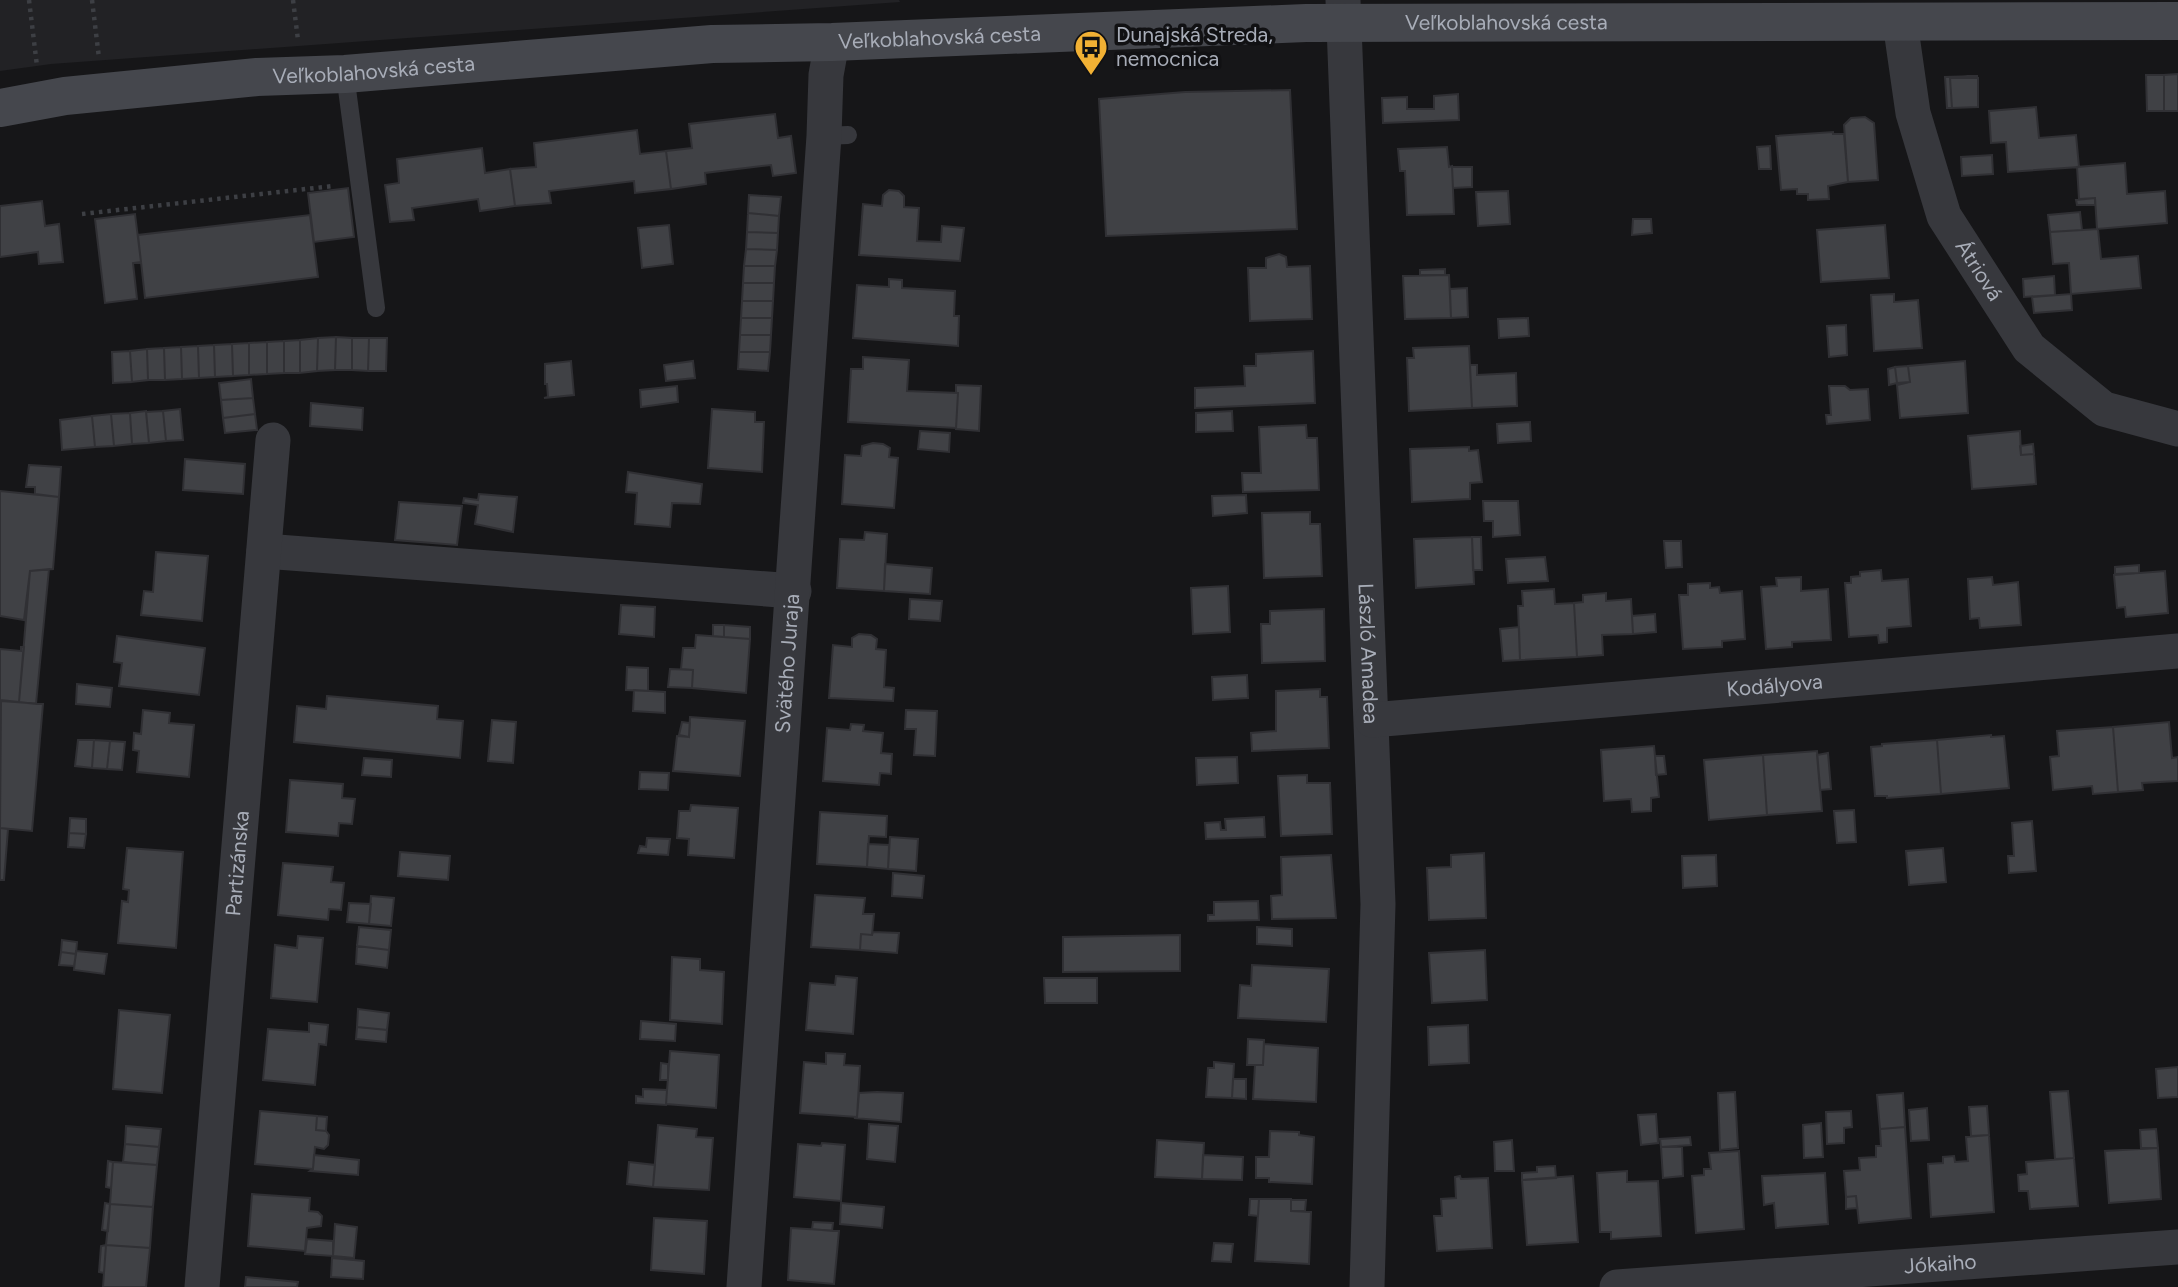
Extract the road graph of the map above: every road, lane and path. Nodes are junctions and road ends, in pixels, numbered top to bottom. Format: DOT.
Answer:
graph roads {
  1 [pos="29,0"];
  2 [pos="92,0"];
  3 [pos="293,0"];
  4 [pos="1343,11"];
  5 [pos="1951,11"];
  6 [pos="2178,21"];
  7 [pos="1900,22"];
  8 [pos="298,41"];
  9 [pos="832,42"];
  10 [pos="99,64"];
  11 [pos="49,69"];
  12 [pos="345,74"];
  13 [pos="0,108"];
  14 [pos="358,183"];
  15 [pos="82,214"];
  16 [pos="376,308"];
  17 [pos="2178,429"];
  18 [pos="273,440"];
  19 [pos="264,551"];
  20 [pos="794,591"];
  21 [pos="2178,651"];
  22 [pos="1372,720"];
  23 [pos="2178,1247"];
  24 [pos="202,1287"];
  25 [pos="744,1287"];
  26 [pos="1367,1287"];
  27 [pos="1617,1287"];
  1 -- 11 [label="path"];
  2 -- 10 [label="path"];
  3 -- 8 [label="path"];
  4 -- 7 [label="main road, Veľkoblahovská cesta"];
  4 -- 9 [label="main road, Veľkoblahovská cesta"];
  4 -- 22 [label="street, László Amadea"];
  5 -- 6 [label="main road, Veľkoblahovská cesta"];
  5 -- 7 [label="main road, Veľkoblahovská cesta"];
  7 -- 17 [label="street, Átriová"];
  9 -- 12 [label="main road, Veľkoblahovská cesta"];
  9 -- 20 [label="street, Svätého Juraja"];
  12 -- 13 [label="main road, Veľkoblahovská cesta"];
  12 -- 14 [label="lane"];
  14 -- 15 [label="path"];
  14 -- 16 [label="lane"];
  18 -- 19 [label="street, Partizánska"];
  19 -- 20 [label="street"];
  19 -- 24 [label="street, Partizánska"];
  20 -- 25 [label="street, Svätého Juraja"];
  21 -- 22 [label="street, Kodályova"];
  22 -- 26 [label="street, László Amadea"];
  23 -- 27 [label="street, Jókaiho"];
}
